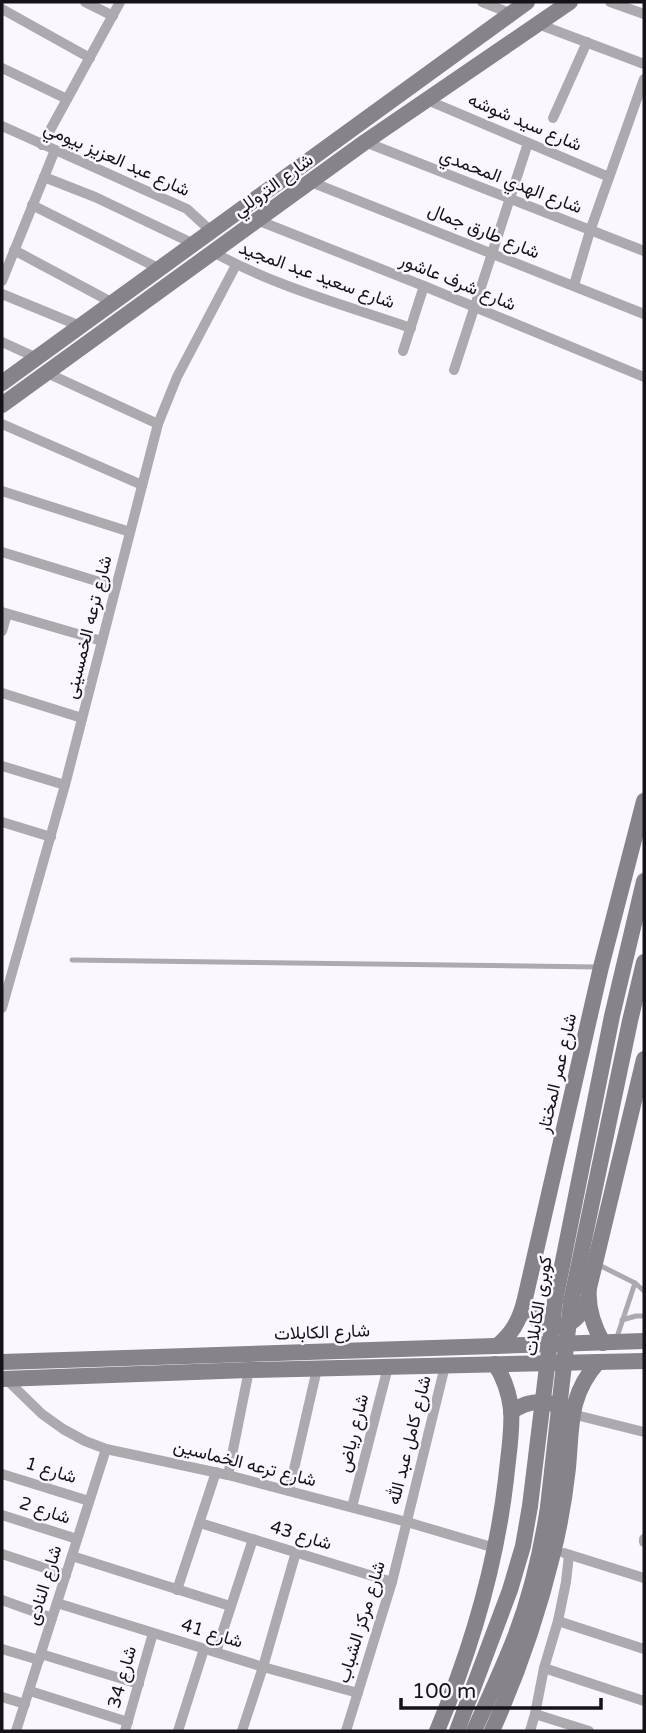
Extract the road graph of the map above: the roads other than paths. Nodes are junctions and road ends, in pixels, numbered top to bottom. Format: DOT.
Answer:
graph roads {
  1 [pos="85,2"];
  2 [pos="120,2"];
  3 [pos="482,2"];
  4 [pos="527,2"];
  5 [pos="570,2"];
  6 [pos="610,2"];
  7 [pos="2,9"];
  8 [pos="510,13"];
  9 [pos="644,14"];
  10 [pos="113,16"];
  11 [pos="538,24"];
  12 [pos="587,42"];
  13 [pos="90,58"];
  14 [pos="644,64"];
  15 [pos="2,68"];
  16 [pos="644,79"];
  17 [pos="67,99"];
  18 [pos="427,100"];
  19 [pos="374,113"];
  20 [pos="553,118"];
  21 [pos="385,129"];
  22 [pos="3,130"];
  23 [pos="365,142"];
  24 [pos="528,143"];
  25 [pos="42,145"];
  26 [pos="55,150"];
  27 [pos="44,177"];
  28 [pos="609,177"];
  29 [pos="311,182"];
  30 [pos="510,200"];
  31 [pos="32,205"];
  32 [pos="257,220"];
  33 [pos="590,231"];
  34 [pos="212,232"];
  35 [pos="194,244"];
  36 [pos="14,250"];
  37 [pos="644,251"];
  38 [pos="213,252"];
  39 [pos="492,253"];
  40 [pos="236,265"];
  41 [pos="160,269"];
  42 [pos="2,281"];
  43 [pos="574,285"];
  44 [pos="424,286"];
  45 [pos="2,294"];
  46 [pos="113,303"];
  47 [pos="474,307"];
  48 [pos="644,314"];
  49 [pos="80,327"];
  50 [pos="411,328"];
  51 [pos="2,342"];
  52 [pos="403,351"];
  53 [pos="37,358"];
  54 [pos="454,370"];
  55 [pos="47,373"];
  56 [pos="644,377"];
  57 [pos="2,383"];
  58 [pos="2,405"];
  59 [pos="2,424"];
  60 [pos="158,424"];
  61 [pos="142,485"];
  62 [pos="2,491"];
  63 [pos="130,532"];
  64 [pos="2,552"];
  65 [pos="116,587"];
  66 [pos="4,613"];
  67 [pos="2,631"];
  68 [pos="102,641"];
  69 [pos="2,693"];
  70 [pos="82,718"];
  71 [pos="2,766"];
  72 [pos="65,785"];
  73 [pos="644,801"];
  74 [pos="2,822"];
  75 [pos="51,836"];
  76 [pos="644,881"];
  77 [pos="2,957"];
  78 [pos="72,960"];
  79 [pos="15,961"];
  80 [pos="644,962"];
  81 [pos="601,967"];
  82 [pos="2,1008"];
  83 [pos="644,1059"];
  84 [pos="594,1262"];
  85 [pos="635,1283"];
  86 [pos="644,1291"];
  87 [pos="572,1301"];
  88 [pos="524,1303"];
  89 [pos="644,1316"];
  90 [pos="622,1320"];
  91 [pos="644,1341"];
  92 [pos="609,1342"];
  93 [pos="497,1346"];
  94 [pos="644,1361"];
  95 [pos="2,1362"];
  96 [pos="598,1362"];
  97 [pos="495,1364"];
  98 [pos="445,1366"];
  99 [pos="388,1367"];
  100 [pos="317,1369"];
  101 [pos="249,1370"];
  102 [pos="4,1379"];
  103 [pos="512,1412"];
  104 [pos="572,1414"];
  105 [pos="644,1432"];
  106 [pos="106,1449"];
  107 [pos="216,1472"];
  108 [pos="2,1474"];
  109 [pos="228,1475"];
  110 [pos="289,1491"];
  111 [pos="89,1501"];
  112 [pos="352,1507"];
  113 [pos="2,1515"];
  114 [pos="407,1522"];
  115 [pos="200,1523"];
  116 [pos="77,1539"];
  117 [pos="253,1539"];
  118 [pos="495,1548"];
  119 [pos="296,1552"];
  120 [pos="561,1552"];
  121 [pos="2,1553"];
  122 [pos="72,1556"];
  123 [pos="66,1575"];
  124 [pos="644,1578"];
  125 [pos="392,1582"];
  126 [pos="177,1590"];
  127 [pos="2,1600"];
  128 [pos="57,1603"];
  129 [pos="230,1606"];
  130 [pos="52,1618"];
  131 [pos="558,1621"];
  132 [pos="153,1633"];
  133 [pos="2,1649"];
  134 [pos="210,1650"];
  135 [pos="644,1650"];
  136 [pos="40,1657"];
  137 [pos="263,1667"];
  138 [pos="544,1668"];
  139 [pos="139,1684"];
  140 [pos="30,1691"];
  141 [pos="358,1693"];
  142 [pos="2,1697"];
  143 [pos="644,1701"];
  144 [pos="25,1704"];
  145 [pos="535,1714"];
  146 [pos="127,1727"];
  147 [pos="16,1731"];
  148 [pos="178,1731"];
  149 [pos="242,1731"];
  150 [pos="346,1731"];
  151 [pos="438,1731"];
  152 [pos="457,1731"];
  153 [pos="474,1731"];
  154 [pos="492,1731"];
  155 [pos="530,1731"];
  156 [pos="589,1731"];
  1 -- 10 [label="street"];
  2 -- 10 [label="street"];
  3 -- 8 [label="street"];
  4 -- 8 [label="main road, شارع التروللي"];
  5 -- 11 [label="main road, شارع التروللي"];
  6 -- 9 [label="street"];
  7 -- 13 [label="street"];
  8 -- 19 [label="main road, شارع التروللي"];
  10 -- 13 [label="street"];
  11 -- 12 [label="street"];
  11 -- 18 [label="main road, شارع التروللي"];
  12 -- 14 [label="street"];
  12 -- 20 [label="street"];
  13 -- 17 [label="street"];
  15 -- 17 [label="street"];
  16 -- 28 [label="street"];
  17 -- 25 [label="street"];
  18 -- 21 [label="main road, شارع التروللي"];
  18 -- 24 [label="street, شارع سيد شوشه"];
  19 -- 21 [label="main road"];
  19 -- 34 [label="main road, شارع التروللي"];
  21 -- 23 [label="main road, شارع التروللي"];
  22 -- 25 [label="street, شارع عبد العزيز بيومي"];
  23 -- 29 [label="main road, شارع التروللي"];
  23 -- 30 [label="street, شارع الهدي المحمدي"];
  24 -- 28 [label="street, شارع سيد شوشه"];
  24 -- 30 [label="street"];
  25 -- 26 [label="street, شارع عبد العزيز بيومي"];
  26 -- 27 [label="street"];
  26 -- 34 [label="street, شارع عبد العزيز بيومي"];
  27 -- 31 [label="street"];
  27 -- 35 [label="street"];
  28 -- 33 [label="street"];
  29 -- 32 [label="main road, شارع التروللي"];
  29 -- 39 [label="street, شارع طارق جمال"];
  30 -- 33 [label="street, شارع الهدي المحمدي"];
  30 -- 39 [label="street"];
  31 -- 36 [label="street"];
  31 -- 41 [label="street"];
  32 -- 38 [label="main road, شارع التروللي"];
  32 -- 44 [label="street, شارع شرف عاشور"];
  33 -- 37 [label="street, شارع الهدي المحمدي"];
  33 -- 43 [label="street"];
  34 -- 35 [label="main road, شارع التروللي"];
  35 -- 41 [label="main road, شارع التروللي"];
  36 -- 42 [label="street"];
  36 -- 46 [label="street"];
  38 -- 40 [label="street, شارع سعيد عبد المجيد"];
  38 -- 55 [label="main road, شارع التروللي"];
  39 -- 43 [label="street, شارع طارق جمال"];
  39 -- 47 [label="street"];
  40 -- 50 [label="street, شارع سعيد عبد المجيد"];
  40 -- 60 [label="street, شارع ترعه الخمسينى"];
  41 -- 46 [label="main road, شارع التروللي"];
  43 -- 48 [label="street, شارع طارق جمال"];
  44 -- 47 [label="street, شارع شرف عاشور"];
  44 -- 50 [label="street"];
  45 -- 49 [label="street"];
  46 -- 49 [label="main road, شارع التروللي"];
  47 -- 54 [label="street"];
  47 -- 56 [label="street, شارع شرف عاشور"];
  49 -- 53 [label="main road, شارع التروللي"];
  50 -- 52 [label="street"];
  51 -- 53 [label="street"];
  53 -- 57 [label="main road, شارع التروللي"];
  55 -- 58 [label="main road, شارع التروللي"];
  55 -- 60 [label="street"];
  59 -- 61 [label="street"];
  60 -- 61 [label="street, شارع ترعه الخمسينى"];
  61 -- 63 [label="street, شارع ترعه الخمسينى"];
  62 -- 63 [label="street"];
  63 -- 65 [label="street, شارع ترعه الخمسينى"];
  64 -- 65 [label="street"];
  65 -- 68 [label="street, شارع ترعه الخمسينى"];
  66 -- 67 [label="street"];
  66 -- 68 [label="street"];
  68 -- 70 [label="street, شارع ترعه الخمسينى"];
  69 -- 70 [label="street"];
  70 -- 72 [label="street, شارع ترعه الخمسينى"];
  71 -- 72 [label="street"];
  72 -- 75 [label="street, شارع ترعه الخمسينى"];
  73 -- 81 [label="main road, شارع عمر المختار"];
  74 -- 75 [label="street"];
  75 -- 79 [label="street, شارع ترعه الخمسينى"];
  76 -- 87 [label="main road, كوبرى الكابلات"];
  77 -- 79 [label="street"];
  78 -- 81 [label="lane"];
  79 -- 82 [label="street, شارع ترعه الخمسينى"];
  80 -- 87 [label="main road, كوبرى الكابلات"];
  81 -- 88 [label="main road, شارع عمر المختار"];
  83 -- 84 [label="main road"];
  84 -- 85 [label="lane"];
  84 -- 87 [label="main road"];
  85 -- 86 [label="lane"];
  85 -- 90 [label="lane"];
  87 -- 88 [label="main road"];
  87 -- 92 [label="main road"];
  87 -- 152 [label="main road, كوبرى الكابلات, bridge"];
  87 -- 153 [label="main road, كوبرى الكابلات, bridge"];
  88 -- 93 [label="main road, شارع عمر المختار"];
  89 -- 90 [label="lane"];
  90 -- 92 [label="lane"];
  91 -- 92 [label="main road, شارع الكابلات"];
  92 -- 93 [label="main road, شارع الكابلات"];
  93 -- 95 [label="main road, شارع الكابلات"];
  94 -- 96 [label="main road, شارع الكابلات"];
  96 -- 97 [label="main road, شارع الكابلات"];
  96 -- 104 [label="main road"];
  97 -- 98 [label="main road, شارع الكابلات"];
  97 -- 103 [label="main road"];
  98 -- 99 [label="main road, شارع الكابلات"];
  98 -- 114 [label="street, شارع كامل عبد الله"];
  99 -- 100 [label="main road, شارع الكابلات"];
  99 -- 112 [label="street, شارع رياض"];
  100 -- 101 [label="main road, شارع الكابلات"];
  100 -- 110 [label="street"];
  101 -- 102 [label="main road, شارع الكابلات"];
  101 -- 109 [label="street"];
  102 -- 106 [label="street, شارع ترعه الخماسين"];
  103 -- 104 [label="main road"];
  103 -- 118 [label="main road"];
  104 -- 105 [label="street"];
  104 -- 120 [label="main road"];
  106 -- 107 [label="street, شارع ترعه الخماسين"];
  106 -- 111 [label="street, شارع النادى"];
  107 -- 109 [label="street, شارع ترعه الخماسين"];
  107 -- 115 [label="street"];
  108 -- 111 [label="street, شارع 1"];
  109 -- 110 [label="street, شارع ترعه الخماسين"];
  110 -- 112 [label="street, شارع ترعه الخماسين"];
  111 -- 116 [label="street, شارع النادى"];
  112 -- 114 [label="street, شارع ترعه الخماسين"];
  113 -- 116 [label="street, شارع 2"];
  114 -- 118 [label="street, شارع ترعه الخماسين"];
  114 -- 125 [label="street, شارع مركز الشباب"];
  115 -- 117 [label="street, شارع 43"];
  115 -- 126 [label="street"];
  116 -- 122 [label="street, شارع النادى"];
  117 -- 119 [label="street, شارع 43"];
  117 -- 129 [label="street"];
  118 -- 151 [label="main road"];
  119 -- 125 [label="street, شارع 43"];
  119 -- 137 [label="street"];
  120 -- 124 [label="street"];
  120 -- 131 [label="street"];
  120 -- 154 [label="main road"];
  121 -- 123 [label="street"];
  122 -- 123 [label="street, شارع النادى"];
  122 -- 126 [label="street"];
  123 -- 128 [label="street, شارع النادى"];
  125 -- 141 [label="street, شارع مركز الشباب"];
  126 -- 129 [label="street"];
  127 -- 130 [label="street"];
  128 -- 130 [label="street, شارع النادى"];
  128 -- 132 [label="street, شارع 41"];
  129 -- 134 [label="street"];
  130 -- 136 [label="street, شارع النادى"];
  131 -- 135 [label="street"];
  131 -- 138 [label="street"];
  132 -- 134 [label="street, شارع 41"];
  132 -- 139 [label="street, شارع 34"];
  133 -- 136 [label="street"];
  134 -- 137 [label="street, شارع 41"];
  134 -- 148 [label="street"];
  136 -- 139 [label="street"];
  136 -- 140 [label="street, شارع النادى"];
  137 -- 141 [label="street, شارع 41"];
  137 -- 149 [label="street"];
  138 -- 143 [label="street"];
  138 -- 145 [label="street"];
  139 -- 146 [label="street, شارع 34"];
  140 -- 144 [label="street, شارع النادى"];
  140 -- 146 [label="street"];
  141 -- 150 [label="street, شارع مركز الشباب"];
  142 -- 144 [label="street"];
  144 -- 147 [label="street, شارع النادى"];
  145 -- 155 [label="street"];
  145 -- 156 [label="street"];
}
